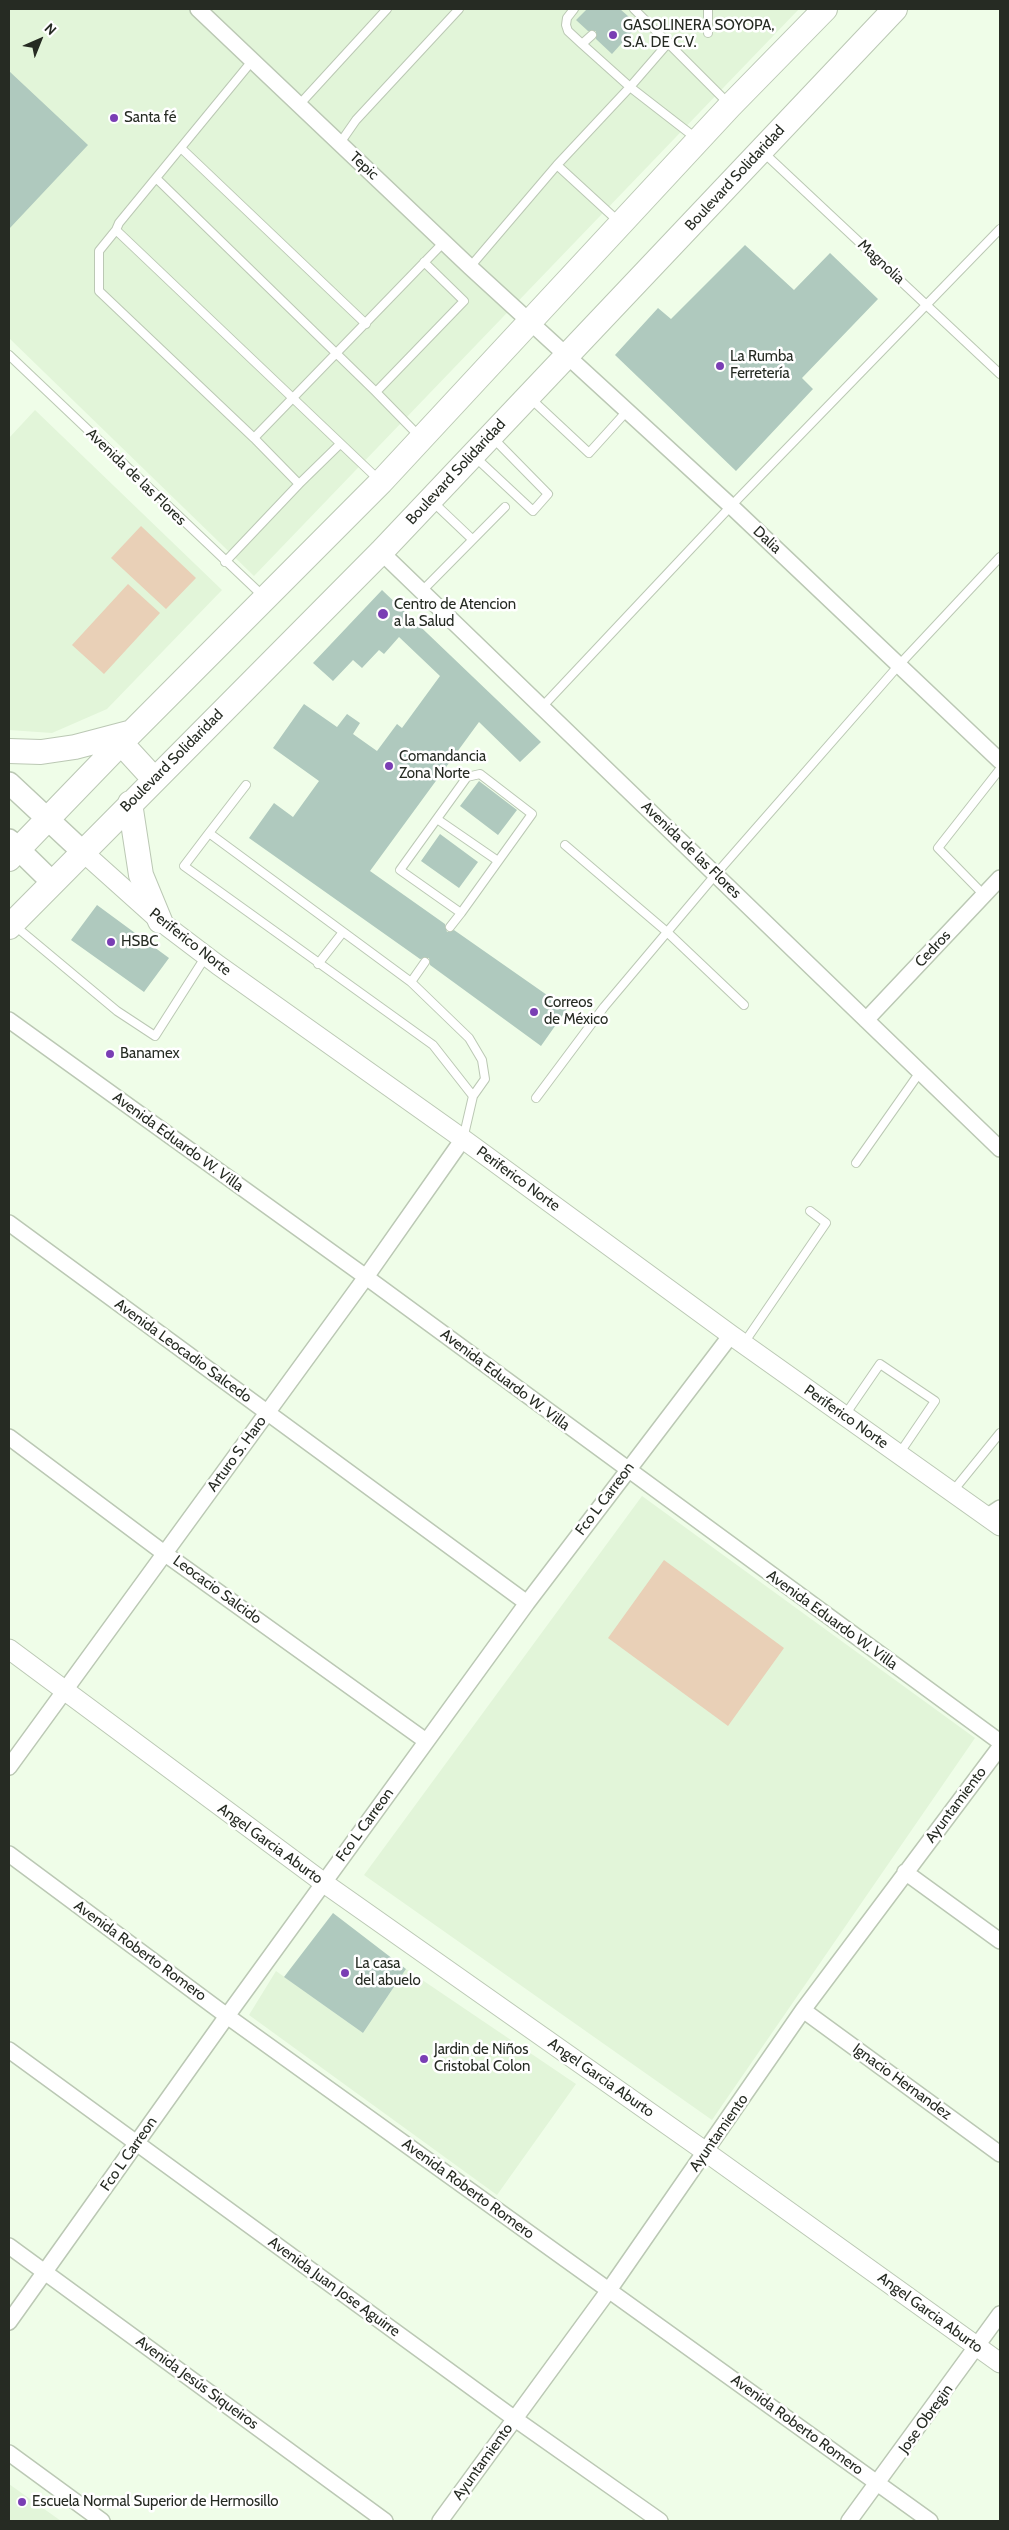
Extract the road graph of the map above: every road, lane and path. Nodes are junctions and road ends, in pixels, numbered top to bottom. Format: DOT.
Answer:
graph roads {
  1 [pos="198,9"];
  2 [pos="387,9"];
  3 [pos="459,9"];
  4 [pos="574,9"];
  5 [pos="634,9"];
  6 [pos="708,9"];
  7 [pos="895,9"];
  8 [pos="823,10"];
  9 [pos="708,33"];
  10 [pos="592,35"];
  11 [pos="669,42"];
  12 [pos="582,44"];
  13 [pos="252,61"];
  14 [pos="630,88"];
  15 [pos="298,105"];
  16 [pos="730,106"];
  17 [pos="699,140"];
  18 [pos="340,143"];
  19 [pos="182,149"];
  20 [pos="761,150"];
  21 [pos="557,165"];
  22 [pos="156,179"];
  23 [pos="622,225"];
  24 [pos="1000,229"];
  25 [pos="116,230"];
  26 [pos="444,242"];
  27 [pos="424,262"];
  28 [pos="470,267"];
  29 [pos="928,305"];
  30 [pos="531,323"];
  31 [pos="366,324"];
  32 [pos="336,353"];
  33 [pos="9,355"];
  34 [pos="566,356"];
  35 [pos="1000,374"];
  36 [pos="376,392"];
  37 [pos="528,396"];
  38 [pos="293,399"];
  39 [pos="627,411"];
  40 [pos="490,436"];
  41 [pos="254,438"];
  42 [pos="421,439"];
  43 [pos="340,444"];
  44 [pos="473,454"];
  45 [pos="381,482"];
  46 [pos="299,484"];
  47 [pos="430,500"];
  48 [pos="731,506"];
  49 [pos="505,507"];
  50 [pos="472,539"];
  51 [pos="381,552"];
  52 [pos="1000,557"];
  53 [pos="225,562"];
  54 [pos="422,591"];
  55 [pos="265,598"];
  56 [pos="899,665"];
  57 [pos="542,708"];
  58 [pos="127,737"];
  59 [pos="9,751"];
  60 [pos="1000,761"];
  61 [pos="1000,768"];
  62 [pos="154,779"];
  63 [pos="9,783"];
  64 [pos="246,785"];
  65 [pos="130,804"];
  66 [pos="48,818"];
  67 [pos="437,819"];
  68 [pos="209,833"];
  69 [pos="565,845"];
  70 [pos="12,850"];
  71 [pos="83,852"];
  72 [pos="498,861"];
  73 [pos="716,874"];
  74 [pos="1000,878"];
  75 [pos="52,882"];
  76 [pos="984,895"];
  77 [pos="461,912"];
  78 [pos="160,921"];
  79 [pos="10,925"];
  80 [pos="450,927"];
  81 [pos="343,932"];
  82 [pos="667,932"];
  83 [pos="206,956"];
  84 [pos="425,962"];
  85 [pos="318,964"];
  86 [pos="411,982"];
  87 [pos="744,1006"];
  88 [pos="9,1020"];
  89 [pos="866,1020"];
  90 [pos="920,1072"];
  91 [pos="473,1096"];
  92 [pos="536,1098"];
  93 [pos="463,1139"];
  94 [pos="1000,1149"];
  95 [pos="856,1163"];
  96 [pos="810,1211"];
  97 [pos="9,1223"];
  98 [pos="366,1277"];
  99 [pos="737,1339"];
  100 [pos="267,1413"];
  101 [pos="845,1415"];
  102 [pos="1000,1433"];
  103 [pos="9,1437"];
  104 [pos="899,1454"];
  105 [pos="627,1470"];
  106 [pos="953,1491"];
  107 [pos="996,1517"];
  108 [pos="164,1553"];
  109 [pos="527,1603"];
  110 [pos="9,1649"];
  111 [pos="64,1691"];
  112 [pos="426,1741"];
  113 [pos="1000,1742"];
  114 [pos="1000,1747"];
  115 [pos="9,1767"];
  116 [pos="9,1854"];
  117 [pos="905,1872"];
  118 [pos="324,1883"];
  119 [pos="1000,1941"];
  120 [pos="803,2010"];
  121 [pos="227,2016"];
  122 [pos="9,2050"];
  123 [pos="137,2143"];
  124 [pos="706,2152"];
  125 [pos="1000,2154"];
  126 [pos="9,2246"];
  127 [pos="45,2272"];
  128 [pos="609,2290"];
  129 [pos="1000,2314"];
  130 [pos="9,2322"];
  131 [pos="977,2347"];
  132 [pos="1000,2363"];
  133 [pos="515,2419"];
  134 [pos="9,2453"];
  135 [pos="878,2484"];
  136 [pos="102,2521"];
  137 [pos="385,2521"];
  138 [pos="440,2521"];
  139 [pos="660,2521"];
  140 [pos="850,2521"];
  141 [pos="930,2521"];
  1 -- 13 [label="street, Tepic"];
  2 -- 15 [label="lane"];
  3 -- 18 [label="lane"];
  4 -- 12 [label="lane"];
  5 -- 11 [label="lane"];
  6 -- 9 [label="lane"];
  7 -- 20 [label="main road, Boulevard Solidaridad"];
  8 -- 16 [label="main road"];
  10 -- 12 [label="lane"];
  11 -- 14 [label="lane"];
  11 -- 16 [label="lane"];
  12 -- 14 [label="lane"];
  13 -- 15 [label="street, Tepic"];
  13 -- 19 [label="lane"];
  14 -- 17 [label="lane"];
  14 -- 21 [label="lane"];
  15 -- 18 [label="street, Tepic"];
  16 -- 17 [label="main road"];
  17 -- 23 [label="main road"];
  18 -- 26 [label="street, Tepic"];
  19 -- 22 [label="lane"];
  19 -- 31 [label="lane"];
  20 -- 29 [label="lane, Magnolia"];
  20 -- 34 [label="main road, Boulevard Solidaridad"];
  21 -- 23 [label="lane"];
  21 -- 28 [label="lane"];
  22 -- 25 [label="lane"];
  22 -- 32 [label="lane"];
  23 -- 30 [label="main road"];
  24 -- 29 [label="lane"];
  25 -- 38 [label="lane"];
  25 -- 41 [label="lane"];
  26 -- 27 [label="lane"];
  26 -- 28 [label="street, Tepic"];
  27 -- 31 [label="lane"];
  27 -- 36 [label="lane"];
  28 -- 30 [label="street, Tepic"];
  29 -- 35 [label="lane, Magnolia"];
  29 -- 48 [label="lane"];
  30 -- 34 [label="street, Dalia"];
  30 -- 42 [label="main road"];
  31 -- 32 [label="lane"];
  32 -- 36 [label="lane"];
  32 -- 38 [label="lane"];
  33 -- 53 [label="lane, Avenida de las Flores"];
  34 -- 37 [label="main road, Boulevard Solidaridad"];
  34 -- 39 [label="street, Dalia"];
  36 -- 42 [label="lane"];
  37 -- 39 [label="lane"];
  37 -- 40 [label="main road, Boulevard Solidaridad"];
  38 -- 41 [label="lane"];
  38 -- 43 [label="lane"];
  39 -- 48 [label="street, Dalia"];
  40 -- 44 [label="main road, Boulevard Solidaridad"];
  40 -- 44 [label="lane"];
  41 -- 46 [label="lane"];
  42 -- 45 [label="main road"];
  43 -- 45 [label="lane"];
  43 -- 46 [label="lane"];
  44 -- 47 [label="main road, Boulevard Solidaridad"];
  45 -- 55 [label="main road"];
  46 -- 53 [label="lane"];
  47 -- 50 [label="lane"];
  47 -- 51 [label="main road, Boulevard Solidaridad"];
  48 -- 56 [label="street, Dalia"];
  48 -- 57 [label="lane"];
  49 -- 50 [label="lane"];
  50 -- 54 [label="lane"];
  51 -- 54 [label="street, Avenida de las Flores"];
  51 -- 62 [label="main road, Boulevard Solidaridad"];
  52 -- 56 [label="lane"];
  53 -- 55 [label="lane, Avenida de las Flores"];
  54 -- 57 [label="street, Avenida de las Flores"];
  55 -- 58 [label="main road"];
  56 -- 60 [label="street, Dalia"];
  56 -- 73 [label="lane"];
  57 -- 73 [label="street, Avenida de las Flores"];
  58 -- 59 [label="main road"];
  58 -- 62 [label="main road"];
  58 -- 66 [label="main road"];
  61 -- 76 [label="lane"];
  62 -- 65 [label="main road, Boulevard Solidaridad"];
  63 -- 66 [label="main road, Periferico Norte"];
  64 -- 68 [label="lane"];
  65 -- 71 [label="main road, Boulevard Solidaridad"];
  65 -- 78 [label="main road"];
  66 -- 70 [label="main road"];
  66 -- 71 [label="main road, Periferico Norte"];
  67 -- 72 [label="lane"];
  67 -- 72 [label="lane"];
  67 -- 77 [label="lane"];
  68 -- 81 [label="lane"];
  68 -- 85 [label="lane"];
  69 -- 82 [label="lane"];
  70 -- 75 [label="main road"];
  71 -- 75 [label="main road, Boulevard Solidaridad"];
  71 -- 78 [label="street, Periferico Norte"];
  72 -- 77 [label="lane"];
  73 -- 82 [label="lane"];
  73 -- 89 [label="street, Avenida de las Flores"];
  74 -- 76 [label="street, Cedros"];
  75 -- 79 [label="main road, Boulevard Solidaridad"];
  76 -- 89 [label="street, Cedros"];
  77 -- 80 [label="lane"];
  78 -- 83 [label="street, Periferico Norte"];
  79 -- 83 [label="lane"];
  81 -- 85 [label="lane"];
  81 -- 86 [label="lane"];
  82 -- 87 [label="lane"];
  82 -- 92 [label="lane"];
  83 -- 93 [label="street, Periferico Norte"];
  84 -- 86 [label="lane"];
  85 -- 91 [label="lane"];
  86 -- 91 [label="lane"];
  88 -- 98 [label="street, Avenida Eduardo W. Villa"];
  89 -- 90 [label="street, Avenida de las Flores"];
  90 -- 94 [label="street, Avenida de las Flores"];
  90 -- 95 [label="lane"];
  91 -- 93 [label="lane"];
  93 -- 98 [label="street, Arturo S. Haro"];
  93 -- 99 [label="street, Periferico Norte"];
  96 -- 99 [label="lane"];
  97 -- 100 [label="street, Avenida Leocadio Salcedo"];
  98 -- 100 [label="street, Arturo S. Haro"];
  98 -- 105 [label="street, Avenida Eduardo W. Villa"];
  99 -- 101 [label="street, Periferico Norte"];
  99 -- 105 [label="street, Fco L Carreon"];
  100 -- 108 [label="street, Arturo S. Haro"];
  100 -- 109 [label="street, Avenida Leocadio Salcedo"];
  101 -- 104 [label="street, Periferico Norte"];
  101 -- 104 [label="lane"];
  102 -- 106 [label="lane"];
  103 -- 108 [label="street, Leocacio Salcido"];
  104 -- 106 [label="street, Periferico Norte"];
  105 -- 109 [label="street, Fco L Carreon"];
  105 -- 113 [label="street, Avenida Eduardo W. Villa"];
  106 -- 107 [label="street, Periferico Norte"];
  108 -- 111 [label="street, Arturo S. Haro"];
  108 -- 112 [label="street, Leocacio Salcido"];
  109 -- 112 [label="street, Fco L Carreon"];
  110 -- 111 [label="street, Angel Garcia Aburto"];
  111 -- 115 [label="street, Arturo S. Haro"];
  111 -- 118 [label="street, Angel Garcia Aburto"];
  112 -- 118 [label="street, Fco L Carreon"];
  114 -- 117 [label="street, Ayuntamiento"];
  116 -- 121 [label="street, Avenida Roberto Romero"];
  117 -- 119 [label="street"];
  117 -- 120 [label="street, Ayuntamiento"];
  118 -- 121 [label="street, Fco L Carreon"];
  118 -- 124 [label="street, Angel Garcia Aburto"];
  120 -- 124 [label="street, Ayuntamiento"];
  120 -- 125 [label="street, Ignacio Hernandez"];
  121 -- 123 [label="street, Fco L Carreon"];
  121 -- 128 [label="street, Avenida Roberto Romero"];
  122 -- 123 [label="street, Avenida Juan Jose Aguirre"];
  123 -- 127 [label="street, Fco L Carreon"];
  123 -- 133 [label="street, Avenida Juan Jose Aguirre"];
  124 -- 128 [label="street, Ayuntamiento"];
  124 -- 131 [label="street, Angel Garcia Aburto"];
  126 -- 127 [label="street, Avenida Jesús Siqueiros"];
  127 -- 130 [label="street, Fco L Carreon"];
  127 -- 137 [label="street, Avenida Jesús Siqueiros"];
  128 -- 133 [label="street, Ayuntamiento"];
  128 -- 135 [label="street, Avenida Roberto Romero"];
  129 -- 131 [label="street, Jose Obregin"];
  131 -- 132 [label="street, Angel Garcia Aburto"];
  131 -- 135 [label="street, Jose Obregin"];
  133 -- 138 [label="street, Ayuntamiento"];
  133 -- 139 [label="street, Avenida Juan Jose Aguirre"];
  134 -- 136 [label="street"];
  135 -- 140 [label="street, Jose Obregin"];
  135 -- 141 [label="street, Avenida Roberto Romero"];
}
